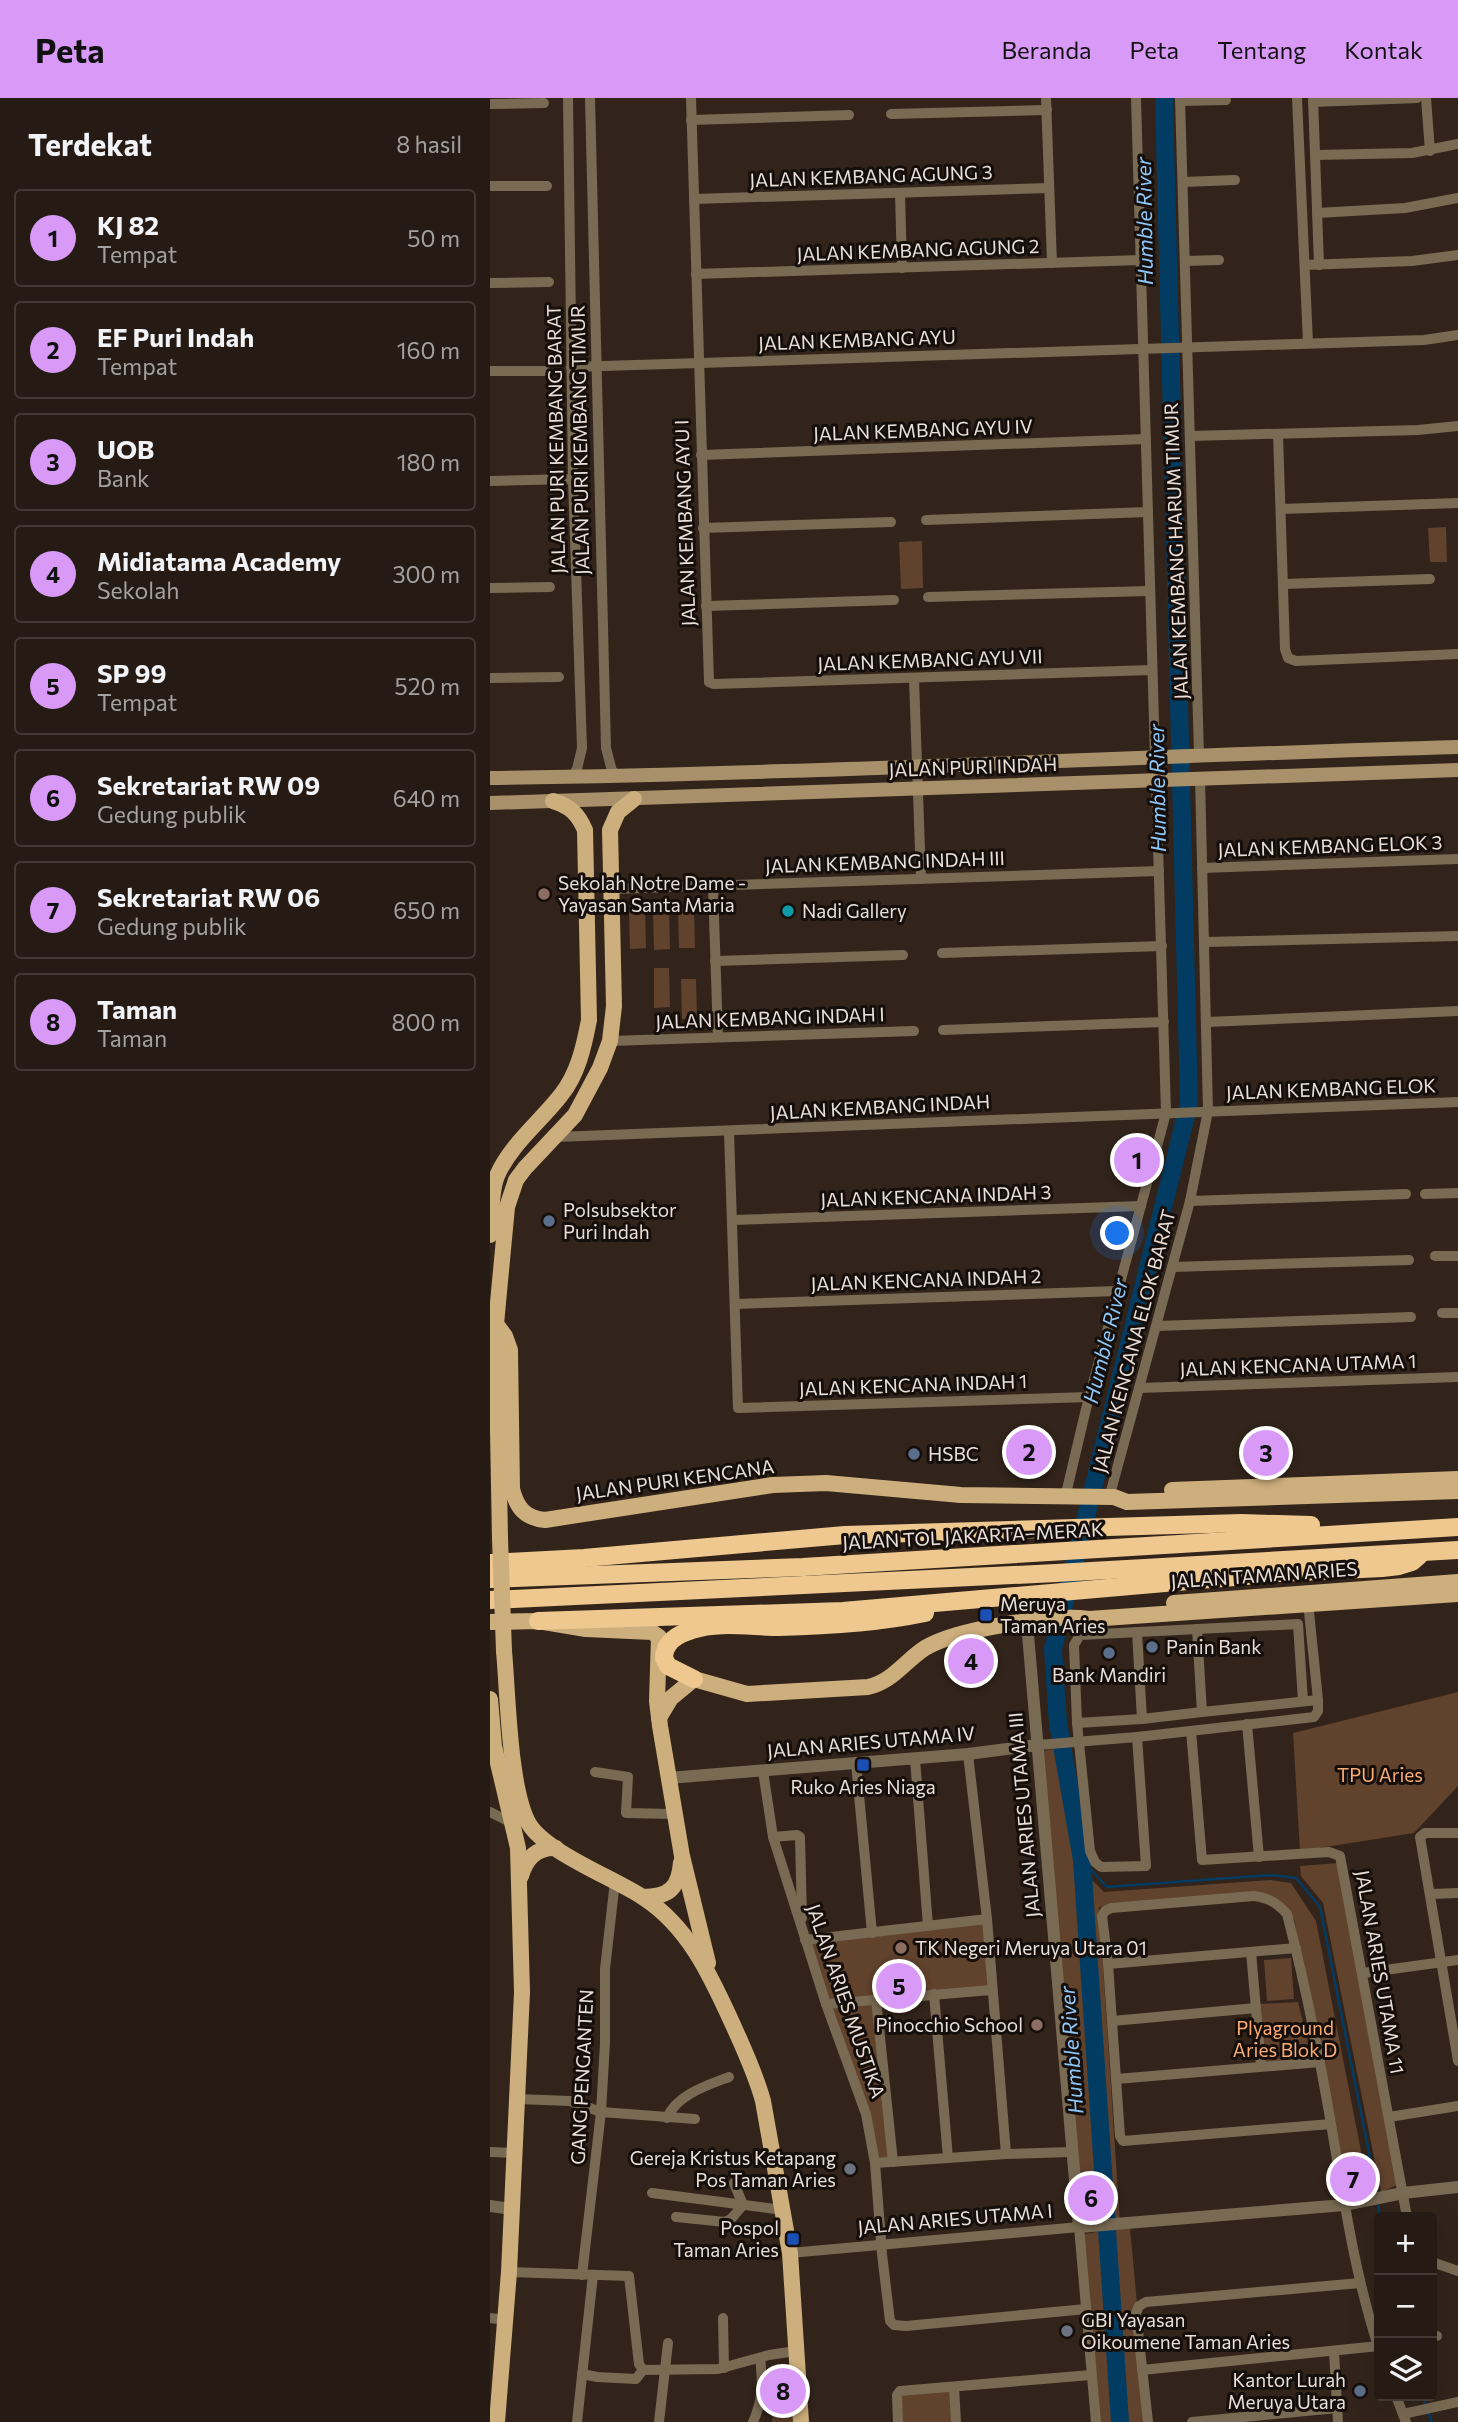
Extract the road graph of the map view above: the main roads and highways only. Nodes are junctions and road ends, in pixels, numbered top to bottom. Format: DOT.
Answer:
graph roads {
  1 [pos="1458,747"];
  2 [pos="1458,770"];
  3 [pos="490,778"];
  4 [pos="634,799"];
  5 [pos="553,801"];
  6 [pos="490,803"];
  7 [pos="610,865"];
  8 [pos="586,867"];
  9 [pos="589,1020"];
  10 [pos="614,1020"];
  11 [pos="490,1152"];
  12 [pos="509,1155"];
  13 [pos="492,1181"];
  14 [pos="490,1235"];
  15 [pos="496,1324"];
  16 [pos="1458,1479"];
  17 [pos="1458,1491"];
  18 [pos="1109,1498"];
  19 [pos="1458,1527"];
  20 [pos="1349,1533"];
  21 [pos="1458,1550"];
  22 [pos="490,1563"];
  23 [pos="1116,1578"];
  24 [pos="490,1579"];
  25 [pos="1458,1582"];
  26 [pos="1458,1594"];
  27 [pos="989,1598"];
  28 [pos="1308,1599"];
  29 [pos="490,1600"];
  30 [pos="538,1621"];
  31 [pos="490,1622"];
  32 [pos="694,1679"];
  33 [pos="490,1699"];
  34 [pos="659,1718"];
  35 [pos="492,1751"];
  36 [pos="556,1848"];
  37 [pos="682,1856"];
  38 [pos="519,1889"];
  39 [pos="643,1897"];
  40 [pos="712,1979"];
  41 [pos="498,2319"];
  42 [pos="495,2419"];
  43 [pos="800,2422"];
  1 -- 3 [label="main road, JALAN PURI INDAH"];
  2 -- 4 [label="main road, JALAN PURI INDAH"];
  4 -- 5 [label="main road, JALAN PURI INDAH"];
  4 -- 7 [label="main road"];
  5 -- 6 [label="main road, JALAN PURI INDAH"];
  5 -- 8 [label="main road"];
  7 -- 8 [label="main road"];
  7 -- 10 [label="main road"];
  8 -- 9 [label="main road"];
  9 -- 10 [label="main road"];
  9 -- 12 [label="main road"];
  10 -- 15 [label="main road"];
  11 -- 12 [label="main road"];
  12 -- 13 [label="main road"];
  13 -- 14 [label="main road"];
  15 -- 18 [label="main road, JALAN PURI KENCANA"];
  15 -- 36 [label="main road, bridge"];
  16 -- 18 [label="main road, JALAN PURI KENCANA"];
  17 -- 18 [label="main road, JALAN PURI KENCANA"];
  19 -- 20 [label="highway, JALAN TOL JAKARTA–MERAK"];
  20 -- 22 [label="highway"];
  20 -- 24 [label="highway, JALAN TOL JAKARTA–MERAK"];
  21 -- 23 [label="highway"];
  23 -- 27 [label="highway"];
  23 -- 29 [label="highway"];
  25 -- 28 [label="main road, JALAN TAMAN ARIES"];
  26 -- 28 [label="main road, JALAN TAMAN ARIES"];
  27 -- 30 [label="highway"];
  27 -- 32 [label="highway"];
  28 -- 32 [label="main road, JALAN TAMAN ARIES"];
  30 -- 31 [label="main road"];
  30 -- 34 [label="main road"];
  32 -- 34 [label="main road"];
  33 -- 35 [label="main road"];
  34 -- 37 [label="main road"];
  35 -- 38 [label="main road"];
  36 -- 38 [label="main road"];
  36 -- 39 [label="main road"];
  37 -- 39 [label="main road"];
  37 -- 40 [label="main road"];
  38 -- 41 [label="main road"];
  39 -- 40 [label="main road"];
  40 -- 43 [label="main road"];
  41 -- 42 [label="main road"];
}
